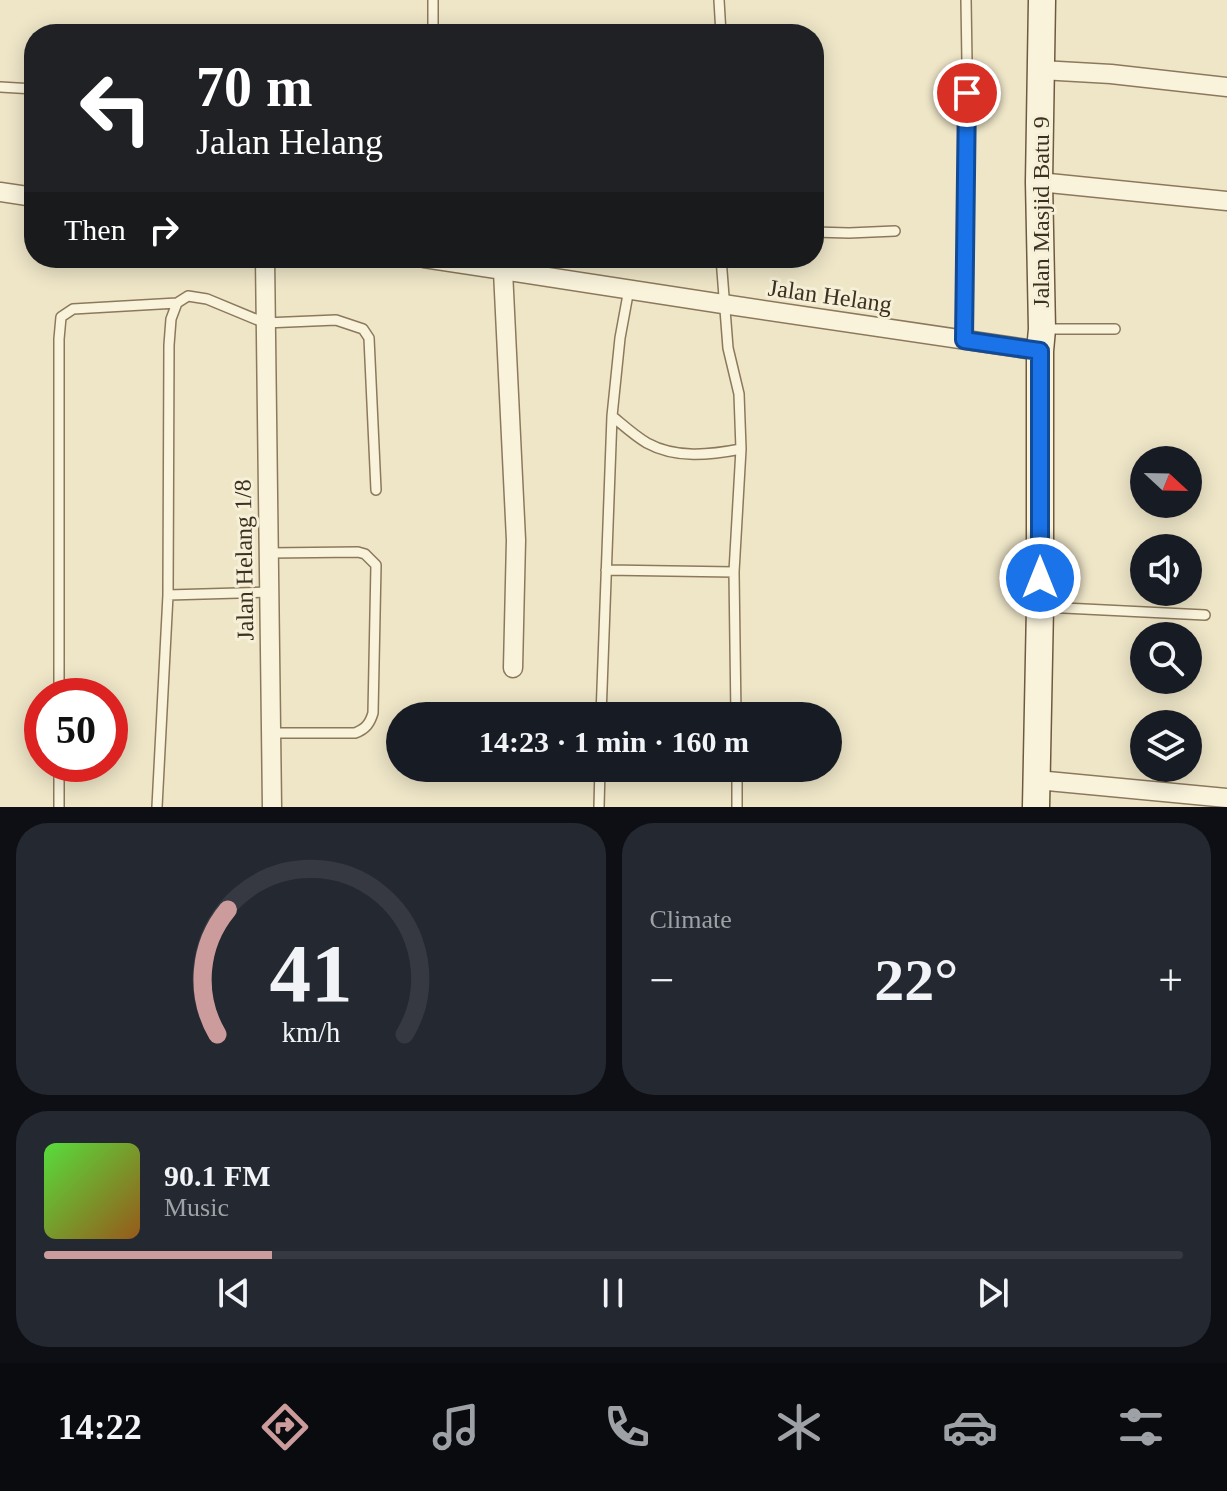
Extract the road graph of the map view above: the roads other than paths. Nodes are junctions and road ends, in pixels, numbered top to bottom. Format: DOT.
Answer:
graph roads {
  1 [pos="433,0"];
  2 [pos="719,0"];
  3 [pos="966,0"];
  4 [pos="1042,0"];
  5 [pos="433,24"];
  6 [pos="720,24"];
  7 [pos="1041,70"];
  8 [pos="0,87"];
  9 [pos="1227,87"];
  10 [pos="24,88"];
  11 [pos="1039,182"];
  12 [pos="0,192"];
  13 [pos="24,196"];
  14 [pos="1227,201"];
  15 [pos="895,231"];
  16 [pos="824,232"];
  17 [pos="265,268"];
  18 [pos="486,268"];
  19 [pos="721,268"];
  20 [pos="503,271"];
  21 [pos="629,289"];
  22 [pos="177,303"];
  23 [pos="723,304"];
  24 [pos="266,318"];
  25 [pos="1115,329"];
  26 [pos="964,340"];
  27 [pos="1041,340"];
  28 [pos="612,416"];
  29 [pos="741,449"];
  30 [pos="376,490"];
  31 [pos="269,553"];
  32 [pos="606,570"];
  33 [pos="734,572"];
  34 [pos="269,592"];
  35 [pos="168,595"];
  36 [pos="1040,607"];
  37 [pos="1205,615"];
  38 [pos="513,668"];
  39 [pos="59,678"];
  40 [pos="601,702"];
  41 [pos="736,702"];
  42 [pos="271,733"];
  43 [pos="1046,781"];
  44 [pos="59,782"];
  45 [pos="600,782"];
  46 [pos="737,782"];
  47 [pos="1227,798"];
  48 [pos="59,807"];
  49 [pos="157,807"];
  50 [pos="272,807"];
  51 [pos="599,807"];
  52 [pos="737,807"];
  53 [pos="1036,807"];
  1 -- 5 [label="lane"];
  2 -- 6 [label="lane"];
  3 -- 26 [label="lane"];
  4 -- 7 [label="main road, Jalan Masjid Batu 9"];
  7 -- 9 [label="street"];
  7 -- 11 [label="main road, Jalan Masjid Batu 9"];
  8 -- 10 [label="lane"];
  11 -- 14 [label="street"];
  11 -- 27 [label="main road, Jalan Masjid Batu 9"];
  12 -- 13 [label="street"];
  15 -- 16 [label="lane"];
  17 -- 24 [label="street, Jalan Helang 1/8"];
  18 -- 20 [label="street, Jalan Helang"];
  19 -- 23 [label="lane"];
  20 -- 21 [label="street, Jalan Helang"];
  20 -- 38 [label="street"];
  21 -- 23 [label="street, Jalan Helang"];
  21 -- 28 [label="lane"];
  22 -- 24 [label="lane"];
  22 -- 35 [label="lane"];
  22 -- 39 [label="lane"];
  23 -- 26 [label="street, Jalan Helang"];
  23 -- 29 [label="lane"];
  24 -- 30 [label="lane"];
  24 -- 31 [label="street, Jalan Helang 1/8"];
  25 -- 27 [label="lane"];
  26 -- 27 [label="street, Jalan Helang"];
  27 -- 36 [label="main road, Jalan Masjid Batu 9"];
  28 -- 29 [label="lane"];
  28 -- 32 [label="lane"];
  29 -- 33 [label="lane"];
  31 -- 34 [label="street, Jalan Helang 1/8"];
  31 -- 42 [label="lane"];
  32 -- 33 [label="lane"];
  32 -- 40 [label="lane"];
  33 -- 41 [label="lane"];
  34 -- 35 [label="lane"];
  34 -- 42 [label="street, Jalan Helang 1/8"];
  35 -- 49 [label="lane"];
  36 -- 37 [label="lane"];
  36 -- 43 [label="main road, Jalan Masjid Batu 9"];
  42 -- 50 [label="street, Jalan Helang 1/8"];
  43 -- 47 [label="street"];
  43 -- 53 [label="main road, Jalan Masjid Batu 9"];
  44 -- 48 [label="lane"];
  45 -- 51 [label="lane"];
  46 -- 52 [label="lane"];
}
